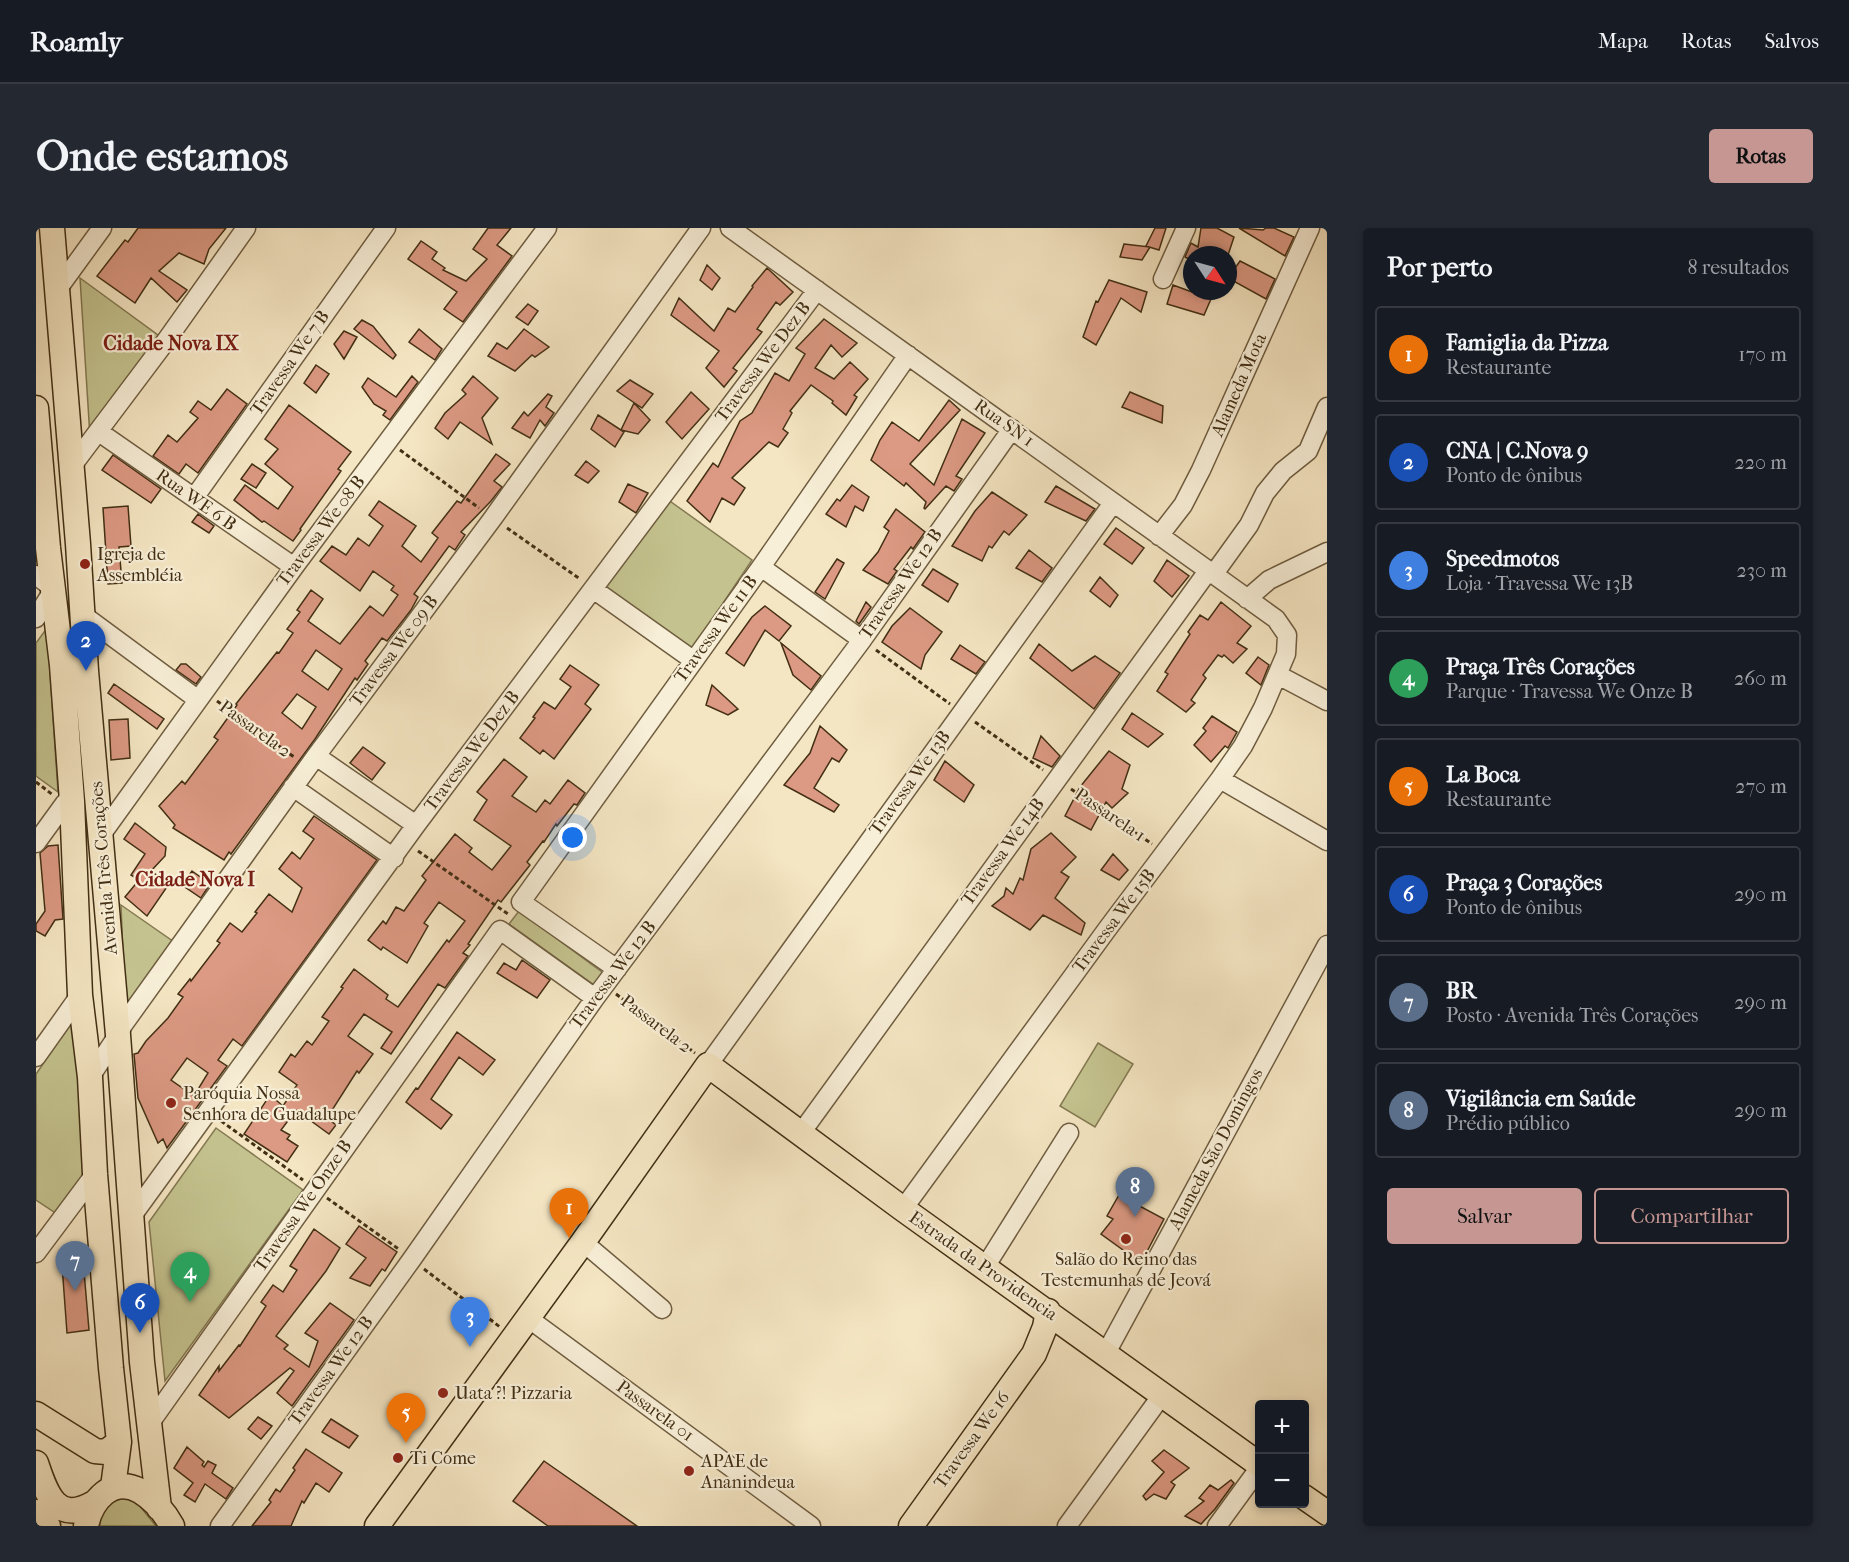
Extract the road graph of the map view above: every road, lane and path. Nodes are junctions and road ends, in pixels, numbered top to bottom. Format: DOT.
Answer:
graph roads {
  1 [pos="51,228"];
  2 [pos="102,228"];
  3 [pos="246,228"];
  4 [pos="386,228"];
  5 [pos="701,228"];
  6 [pos="730,228"];
  7 [pos="1186,228"];
  8 [pos="1310,228"];
  9 [pos="545,229"];
  10 [pos="1163,279"];
  11 [pos="57,290"];
  12 [pos="817,290"];
  13 [pos="908,355"];
  14 [pos="1327,407"];
  15 [pos="36,408"];
  16 [pos="1012,429"];
  17 [pos="99,432"];
  18 [pos="72,466"];
  19 [pos="194,498"];
  20 [pos="1113,503"];
  21 [pos="1159,536"];
  22 [pos="1327,552"];
  23 [pos="294,567"];
  24 [pos="761,567"];
  25 [pos="1210,573"];
  26 [pos="45,582"];
  27 [pos="593,589"];
  28 [pos="1247,599"];
  29 [pos="82,607"];
  30 [pos="36,618"];
  31 [pos="1276,619"];
  32 [pos="862,640"];
  33 [pos="693,660"];
  34 [pos="1278,675"];
  35 [pos="200,695"];
  36 [pos="1327,701"];
  37 [pos="312,761"];
  38 [pos="1056,779"];
  39 [pos="1220,779"];
  40 [pos="293,788"];
  41 [pos="72,801"];
  42 [pos="416,825"];
  43 [pos="101,835"];
  44 [pos="1327,841"];
  45 [pos="405,842"];
  46 [pos="36,843"];
  47 [pos="1165,852"];
  48 [pos="394,858"];
  49 [pos="510,916"];
  50 [pos="1327,945"];
  51 [pos="617,969"];
  52 [pos="599,991"];
  53 [pos="80,995"];
  54 [pos="118,1035"];
  55 [pos="36,1057"];
  56 [pos="708,1064"];
  57 [pos="90,1077"];
  58 [pos="209,1112"];
  59 [pos="801,1133"];
  60 [pos="1069,1133"];
  61 [pos="96,1174"];
  62 [pos="315,1189"];
  63 [pos="903,1209"];
  64 [pos="132,1216"];
  65 [pos="583,1242"];
  66 [pos="36,1253"];
  67 [pos="412,1259"];
  68 [pos="985,1267"];
  69 [pos="662,1309"];
  70 [pos="1048,1311"];
  71 [pos="528,1318"];
  72 [pos="1081,1335"];
  73 [pos="513,1337"];
  74 [pos="1106,1353"];
  75 [pos="1034,1354"];
  76 [pos="1162,1395"];
  77 [pos="36,1414"];
  78 [pos="150,1424"];
  79 [pos="119,1442"];
  80 [pos="1255,1462"];
  81 [pos="36,1463"];
  82 [pos="1255,1473"];
  83 [pos="113,1487"];
  84 [pos="1309,1500"];
  85 [pos="94,1503"];
  86 [pos="36,1512"];
  87 [pos="1327,1514"];
  88 [pos="169,1521"];
  89 [pos="48,1526"];
  90 [pos="86,1526"];
  91 [pos="220,1526"];
  92 [pos="377,1526"];
  93 [pos="811,1526"];
  94 [pos="911,1526"];
  95 [pos="1067,1526"];
  96 [pos="1217,1526"];
  1 -- 11 [label="main road, Avenida Três Corações"];
  2 -- 11 [label="street"];
  3 -- 17 [label="street"];
  4 -- 19 [label="street, Travessa We 7 B"];
  5 -- 37 [label="street, Travessa We 09 B"];
  6 -- 12 [label="street, Rua SN 1"];
  7 -- 10 [label="street"];
  8 -- 21 [label="street, Alameda Mota"];
  9 -- 23 [label="street, Travessa We 08 B"];
  11 -- 18 [label="main road, Avenida Três Corações"];
  12 -- 13 [label="street, Rua SN 1"];
  12 -- 27 [label="street, Travessa We Dez B"];
  13 -- 16 [label="street, Rua SN 1"];
  13 -- 24 [label="street, Travessa We 11 B"];
  14 -- 25 [label="street, Travessa We 14B"];
  15 -- 26 [label="main road, Avenida Três Corações"];
  16 -- 20 [label="street, Rua SN 1"];
  16 -- 32 [label="street, Travessa We 12 B"];
  17 -- 18 [label="street"];
  17 -- 19 [label="street, Rua WE 6 B"];
  18 -- 29 [label="main road, Avenida Três Corações"];
  19 -- 23 [label="street, Rua WE 6 B"];
  20 -- 21 [label="street, Rua SN 1"];
  20 -- 56 [label="street, Travessa We 13B"];
  21 -- 25 [label="street, Rua SN 1"];
  22 -- 28 [label="street"];
  23 -- 35 [label="street, Travessa We 08 B"];
  24 -- 32 [label="street"];
  24 -- 33 [label="street, Travessa We 11 B"];
  25 -- 28 [label="street, Rua SN 1"];
  25 -- 38 [label="street, Travessa We 14B"];
  26 -- 29 [label="main road"];
  26 -- 30 [label="street"];
  26 -- 41 [label="main road, Avenida Três Corações"];
  27 -- 33 [label="street"];
  27 -- 42 [label="street, Travessa We Dez B"];
  28 -- 31 [label="street, Rua SN 1"];
  29 -- 35 [label="street"];
  29 -- 43 [label="main road, Avenida Três Corações"];
  31 -- 34 [label="street, Travessa We 15B"];
  32 -- 51 [label="street, Travessa We 12 B"];
  33 -- 49 [label="street, Travessa We 11 B"];
  34 -- 36 [label="street"];
  34 -- 39 [label="street, Travessa We 15B"];
  35 -- 37 [label="path, Passarela 2"];
  35 -- 43 [label="street, Travessa We 08 B"];
  37 -- 40 [label="street, Travessa We 09 B"];
  37 -- 42 [label="street, Passarela 2"];
  38 -- 47 [label="path, Passarela 1"];
  38 -- 59 [label="street, Travessa We 14B"];
  39 -- 44 [label="street"];
  39 -- 47 [label="street, Travessa We 15B"];
  40 -- 48 [label="street"];
  40 -- 54 [label="street, Travessa We 09 B"];
  41 -- 46 [label="street"];
  41 -- 53 [label="main road, Avenida Três Corações"];
  42 -- 45 [label="street, Travessa We Dez B"];
  43 -- 54 [label="main road, Avenida Três Corações"];
  45 -- 48 [label="street, Travessa We Dez B"];
  45 -- 49 [label="path"];
  47 -- 63 [label="street, Travessa We 15B"];
  48 -- 58 [label="street, Travessa We Dez B"];
  49 -- 51 [label="street, Passarela 2"];
  49 -- 52 [label="street, Passarela 2"];
  49 -- 62 [label="street, Travessa We Onze B"];
  50 -- 74 [label="street, Alameda São Domingos"];
  51 -- 52 [label="street, Travessa We 12 B"];
  52 -- 56 [label="path, Passarela 2"];
  52 -- 67 [label="street, Travessa We 12 B"];
  53 -- 55 [label="street"];
  53 -- 57 [label="main road, Avenida Três Corações"];
  54 -- 57 [label="street, Travessa We 09 B"];
  54 -- 64 [label="main road, Avenida Três Corações"];
  56 -- 59 [label="main road, Estrada da Providencia"];
  56 -- 65 [label="main road, Travessa We 13B"];
  57 -- 61 [label="main road, Avenida Três Corações"];
  58 -- 62 [label="path"];
  58 -- 64 [label="street, Travessa We Dez B"];
  59 -- 63 [label="main road, Estrada da Providencia"];
  60 -- 68 [label="street"];
  61 -- 66 [label="street"];
  61 -- 79 [label="main road, Avenida Três Corações"];
  62 -- 67 [label="path"];
  62 -- 78 [label="street, Travessa We Onze B"];
  63 -- 68 [label="main road, Estrada da Providencia"];
  64 -- 78 [label="main road, Avenida Três Corações"];
  65 -- 69 [label="street"];
  65 -- 71 [label="main road, Travessa We 13B"];
  67 -- 73 [label="path"];
  67 -- 91 [label="street, Travessa We 12 B"];
  68 -- 70 [label="main road, Estrada da Providencia"];
  70 -- 72 [label="main road, Estrada da Providencia"];
  70 -- 75 [label="main road"];
  71 -- 73 [label="main road, Travessa We 13B"];
  71 -- 93 [label="street, Passarela 01"];
  72 -- 74 [label="main road, Estrada da Providencia"];
  72 -- 75 [label="main road"];
  73 -- 92 [label="main road, Travessa We 13B"];
  74 -- 76 [label="main road, Estrada da Providencia"];
  75 -- 94 [label="main road, Travessa We 16"];
  76 -- 80 [label="main road, Estrada da Providencia"];
  76 -- 95 [label="street"];
  77 -- 79 [label="main road"];
  78 -- 88 [label="main road, Avenida Três Corações"];
  79 -- 83 [label="main road, Avenida Três Corações"];
  81 -- 85 [label="main road"];
  82 -- 96 [label="street"];
  83 -- 85 [label="main road"];
  83 -- 88 [label="main road"];
  84 -- 87 [label="main road"];
  85 -- 90 [label="main road"];
  86 -- 89 [label="main road"];
}
